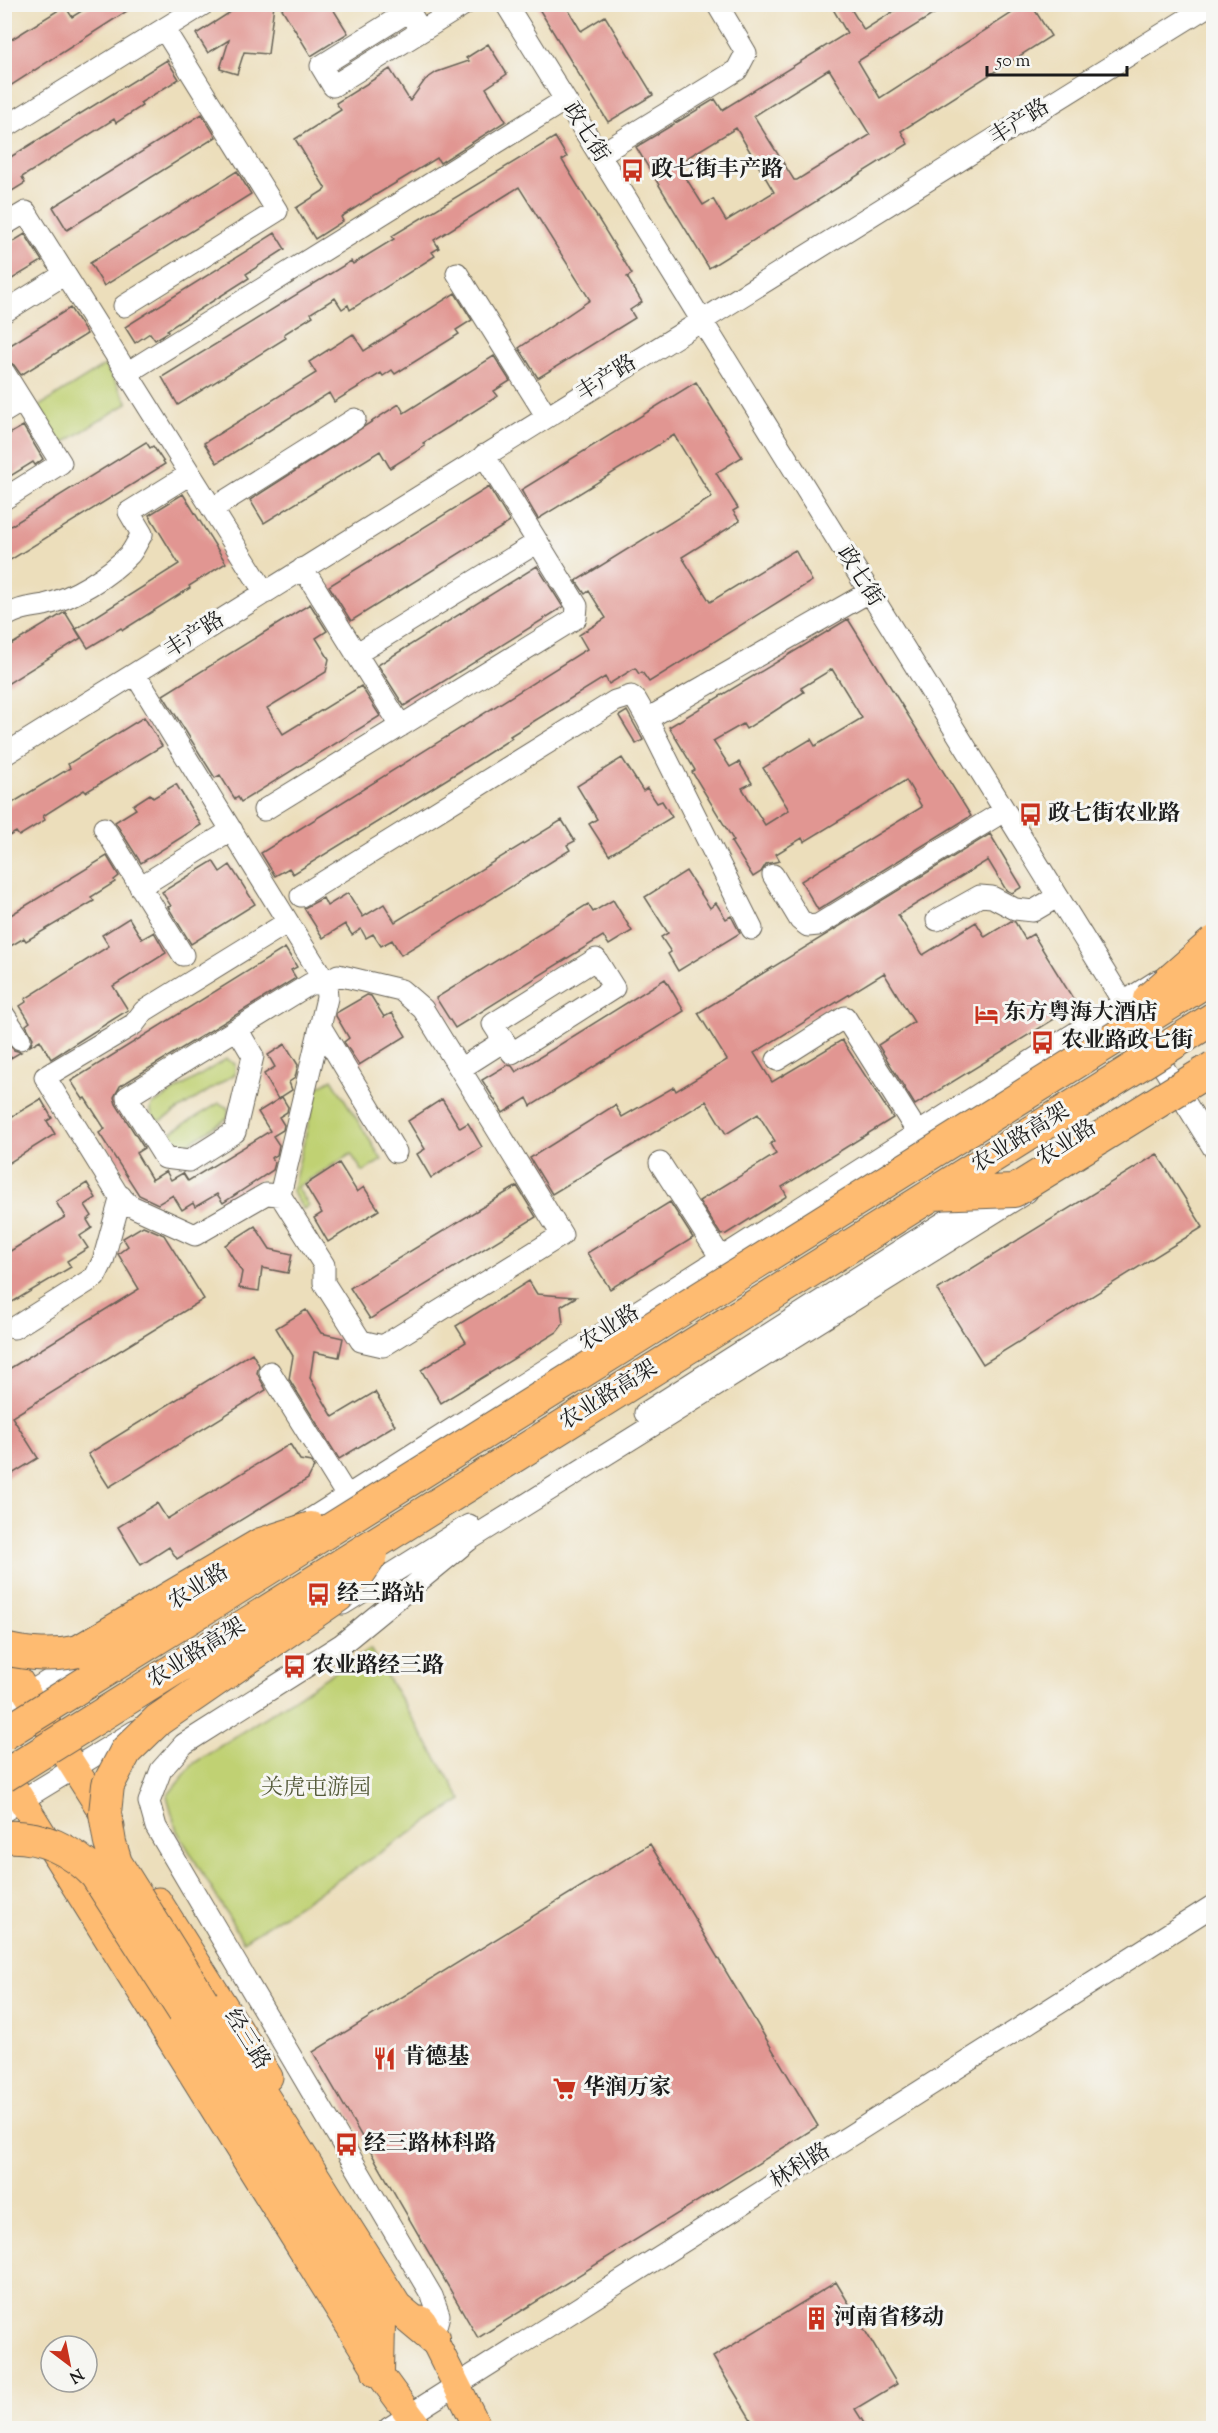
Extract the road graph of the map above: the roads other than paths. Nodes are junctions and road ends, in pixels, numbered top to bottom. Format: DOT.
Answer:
graph roads {
  1 [pos="204,4"];
  2 [pos="465,4"];
  3 [pos="506,4"];
  4 [pos="1211,4"];
  5 [pos="724,7"];
  6 [pos="164,29"];
  7 [pos="421,31"];
  8 [pos="565,100"];
  9 [pos="4,128"];
  10 [pos="599,155"];
  11 [pos="4,225"];
  12 [pos="458,273"];
  13 [pos="65,274"];
  14 [pos="124,306"];
  15 [pos="4,312"];
  16 [pos="701,320"];
  17 [pos="4,372"];
  18 [pos="128,373"];
  19 [pos="13,406"];
  20 [pos="547,417"];
  21 [pos="356,419"];
  22 [pos="484,455"];
  23 [pos="190,474"];
  24 [pos="4,499"];
  25 [pos="212,509"];
  26 [pos="538,542"];
  27 [pos="303,568"];
  28 [pos="869,592"];
  29 [pos="265,593"];
  30 [pos="4,617"];
  31 [pos="356,654"];
  32 [pos="135,674"];
  33 [pos="647,718"];
  34 [pos="401,726"];
  35 [pos="4,755"];
  36 [pos="264,810"];
  37 [pos="1004,811"];
  38 [pos="104,828"];
  39 [pos="232,830"];
  40 [pos="772,875"];
  41 [pos="140,887"];
  42 [pos="301,896"];
  43 [pos="1057,897"];
  44 [pos="938,920"];
  45 [pos="288,921"];
  46 [pos="752,929"];
  47 [pos="1214,943"];
  48 [pos="183,956"];
  49 [pos="1214,976"];
  50 [pos="326,982"];
  51 [pos="1122,1003"];
  52 [pos="5,1017"];
  53 [pos="1214,1018"];
  54 [pos="320,1026"];
  55 [pos="237,1029"];
  56 [pos="20,1039"];
  57 [pos="504,1041"];
  58 [pos="1214,1051"];
  59 [pos="777,1060"];
  60 [pos="1078,1061"];
  61 [pos="1214,1067"];
  62 [pos="459,1069"];
  63 [pos="1175,1087"];
  64 [pos="918,1133"];
  65 [pos="1214,1149"];
  66 [pos="396,1152"];
  67 [pos="660,1163"];
  68 [pos="931,1194"];
  69 [pos="280,1195"];
  70 [pos="121,1196"];
  71 [pos="721,1258"];
  72 [pos="14,1328"];
  73 [pos="270,1372"];
  74 [pos="349,1506"];
  75 [pos="385,1536"];
  76 [pos="4,1649"];
  77 [pos="4,1657"];
  78 [pos="28,1694"];
  79 [pos="4,1708"];
  80 [pos="4,1734"];
  81 [pos="75,1768"];
  82 [pos="9,1790"];
  83 [pos="4,1837"];
  84 [pos="1214,1905"];
  85 [pos="194,2007"];
  86 [pos="433,2338"];
  87 [pos="378,2372"];
  88 [pos="456,2385"];
  89 [pos="406,2424"];
  90 [pos="478,2428"];
  1 -- 6 [label="street"];
  2 -- 7 [label="street"];
  3 -- 8 [label="street, 政七街"];
  4 -- 16 [label="street, 丰产路"];
  5 -- 10 [label="street"];
  6 -- 9 [label="street"];
  6 -- 14 [label="street"];
  8 -- 10 [label="street, 政七街"];
  8 -- 18 [label="street"];
  10 -- 16 [label="street, 政七街"];
  11 -- 13 [label="street"];
  12 -- 20 [label="street"];
  13 -- 15 [label="street"];
  13 -- 18 [label="street"];
  16 -- 20 [label="street, 丰产路"];
  16 -- 28 [label="street, 政七街"];
  17 -- 19 [label="street"];
  18 -- 23 [label="street"];
  19 -- 24 [label="street"];
  20 -- 22 [label="street, 丰产路"];
  21 -- 25 [label="street"];
  22 -- 26 [label="street"];
  22 -- 27 [label="street, 丰产路"];
  23 -- 25 [label="street"];
  23 -- 30 [label="street"];
  25 -- 29 [label="street"];
  26 -- 31 [label="street"];
  26 -- 34 [label="street"];
  27 -- 29 [label="street, 丰产路"];
  27 -- 31 [label="street"];
  28 -- 33 [label="street"];
  28 -- 37 [label="street, 政七街"];
  29 -- 32 [label="street, 丰产路"];
  31 -- 34 [label="street"];
  32 -- 35 [label="street, 丰产路"];
  32 -- 39 [label="street"];
  33 -- 42 [label="street"];
  33 -- 46 [label="street"];
  34 -- 36 [label="street"];
  37 -- 40 [label="street"];
  37 -- 43 [label="street, 政七街"];
  38 -- 41 [label="street"];
  39 -- 41 [label="street"];
  39 -- 45 [label="street"];
  41 -- 48 [label="street"];
  43 -- 44 [label="street"];
  43 -- 51 [label="street, 政七街"];
  45 -- 50 [label="street"];
  45 -- 70 [label="street"];
  47 -- 51 [label="street, 农业路"];
  47 -- 60 [label="highway, bridge"];
  49 -- 60 [label="highway, 农业路高架, bridge"];
  50 -- 54 [label="street"];
  50 -- 55 [label="street"];
  50 -- 62 [label="street"];
  51 -- 63 [label="street, 政七街"];
  51 -- 64 [label="street, 农业路"];
  52 -- 56 [label="street"];
  53 -- 68 [label="highway, 农业路高架, bridge"];
  54 -- 66 [label="street"];
  54 -- 69 [label="street"];
  55 -- 55 [label="street"];
  57 -- 57 [label="street"];
  57 -- 62 [label="street"];
  58 -- 63 [label="street, 农业路"];
  59 -- 64 [label="street"];
  60 -- 74 [label="highway, 农业路高架, bridge"];
  61 -- 68 [label="highway, bridge"];
  62 -- 69 [label="street"];
  63 -- 65 [label="street, 政七街"];
  63 -- 81 [label="street, 农业路"];
  63 -- 86 [label="street"];
  64 -- 71 [label="street, 农业路"];
  67 -- 71 [label="street"];
  68 -- 75 [label="highway, 农业路高架, bridge"];
  69 -- 70 [label="street"];
  70 -- 72 [label="street"];
  71 -- 74 [label="street, 农业路"];
  73 -- 74 [label="street"];
  74 -- 76 [label="highway, bridge"];
  74 -- 78 [label="street, 农业路"];
  74 -- 80 [label="highway, 农业路高架, bridge"];
  75 -- 82 [label="highway, 农业路高架, bridge"];
  75 -- 85 [label="highway, bridge"];
  77 -- 78 [label="main road, 经三路"];
  78 -- 79 [label="street, 农业路"];
  78 -- 81 [label="main road, 经三路"];
  81 -- 82 [label="street, 农业路"];
  81 -- 86 [label="main road, 经三路"];
  82 -- 87 [label="main road"];
  83 -- 85 [label="highway, bridge"];
  84 -- 88 [label="street, 林科路"];
  85 -- 86 [label="highway"];
  85 -- 87 [label="highway"];
  86 -- 88 [label="main road, 经三路"];
  87 -- 89 [label="main road"];
  88 -- 89 [label="street, 林科路"];
  88 -- 90 [label="main road, 经三路"];
}
